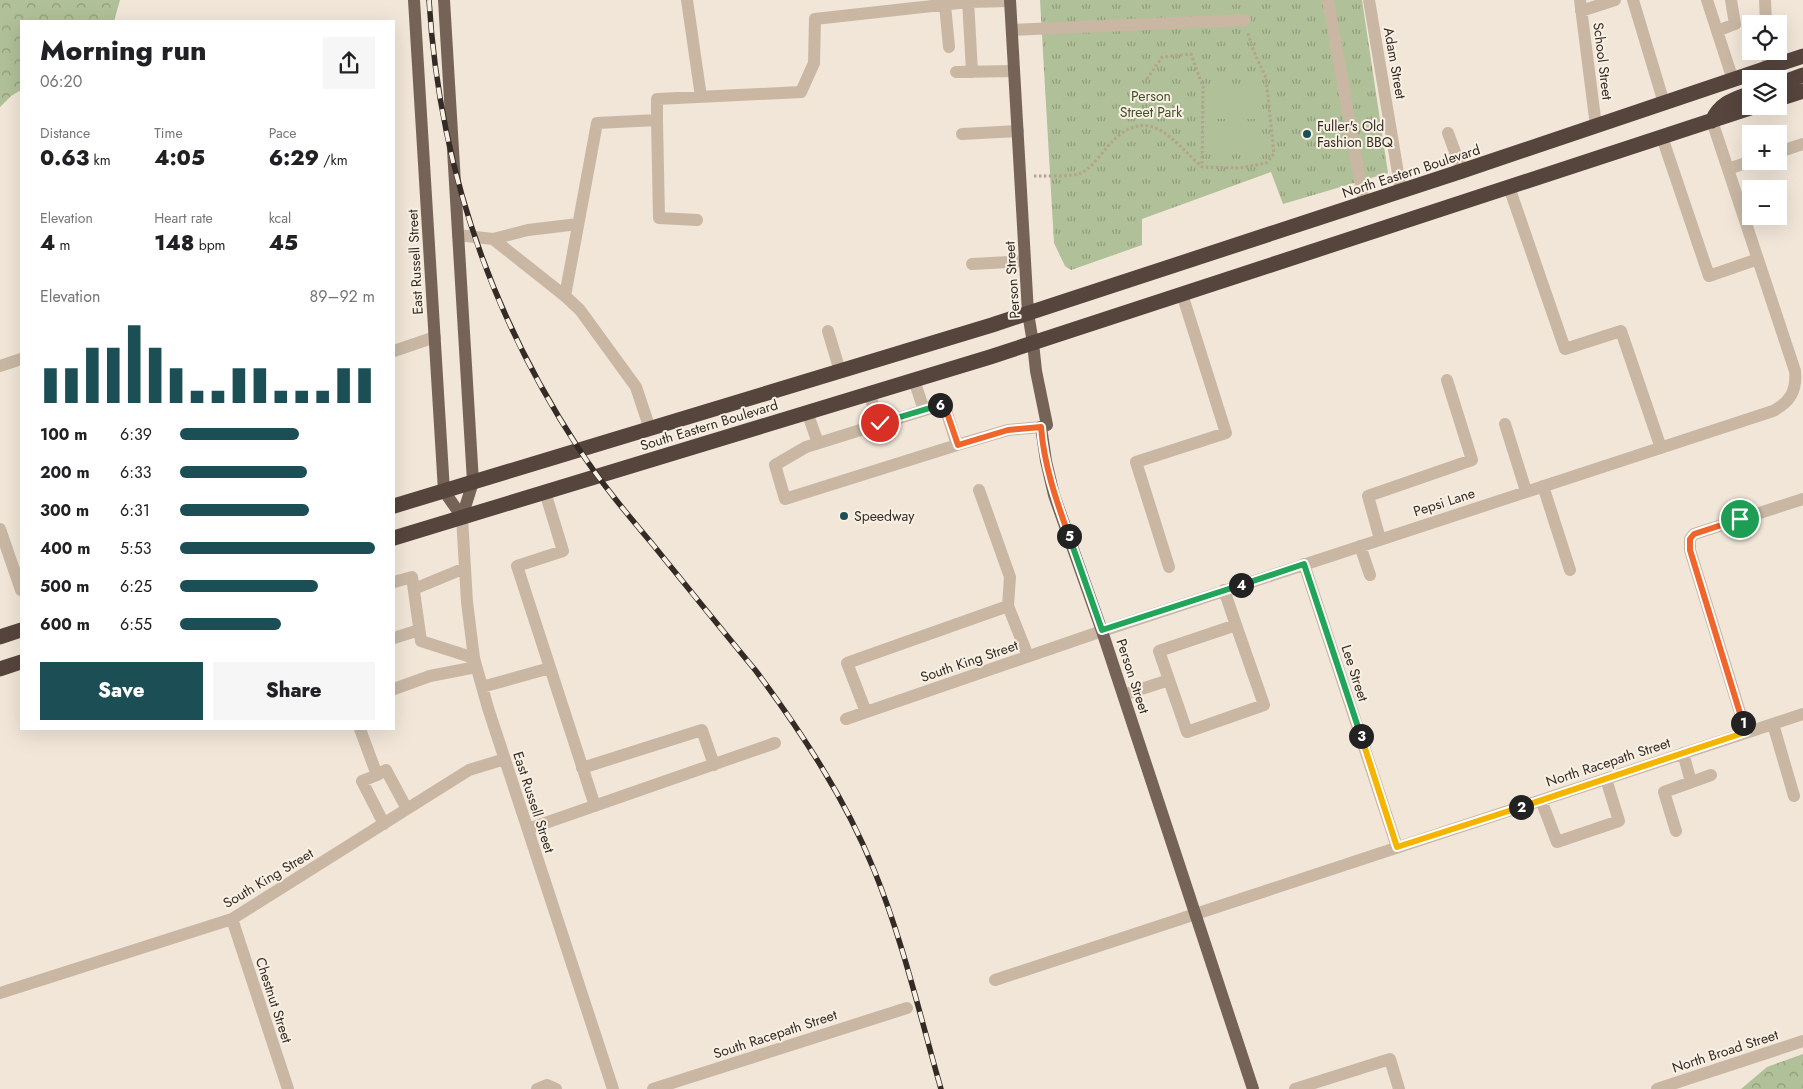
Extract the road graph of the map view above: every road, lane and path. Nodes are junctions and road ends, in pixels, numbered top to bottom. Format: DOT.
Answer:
graph roads {
  1 [pos="414,0"];
  2 [pos="444,0"];
  3 [pos="687,0"];
  4 [pos="1010,0"];
  5 [pos="1328,0"];
  6 [pos="1369,0"];
  7 [pos="1615,0"];
  8 [pos="1633,0"];
  9 [pos="1707,0"];
  10 [pos="1731,0"];
  11 [pos="1765,0"];
  12 [pos="968,1"];
  13 [pos="945,4"];
  14 [pos="1581,5"];
  15 [pos="1766,15"];
  16 [pos="1245,20"];
  17 [pos="1012,30"];
  18 [pos="1717,31"];
  19 [pos="950,47"];
  20 [pos="1803,56"];
  21 [pos="1768,60"];
  22 [pos="1768,68"];
  23 [pos="1014,71"];
  24 [pos="956,72"];
  25 [pos="972,72"];
  26 [pos="1803,75"];
  27 [pos="1147,79"];
  28 [pos="1733,80"];
  29 [pos="1787,81"];
  30 [pos="1803,91"];
  31 [pos="1742,96"];
  32 [pos="1787,96"];
  33 [pos="701,97"];
  34 [pos="1664,103"];
  35 [pos="1742,111"];
  36 [pos="657,120"];
  37 [pos="1712,121"];
  38 [pos="1596,126"];
  39 [pos="1018,131"];
  40 [pos="1448,133"];
  41 [pos="962,134"];
  42 [pos="1662,137"];
  43 [pos="1803,144"];
  44 [pos="1787,149"];
  45 [pos="1742,164"];
  46 [pos="1202,168"];
  47 [pos="1728,169"];
  48 [pos="1462,171"];
  49 [pos="1020,177"];
  50 [pos="1509,187"];
  51 [pos="1401,191"];
  52 [pos="1364,203"];
  53 [pos="698,220"];
  54 [pos="578,224"];
  55 [pos="458,235"];
  56 [pos="494,240"];
  57 [pos="1758,259"];
  58 [pos="1025,261"];
  59 [pos="972,264"];
  60 [pos="1182,294"];
  61 [pos="565,296"];
  62 [pos="1028,313"];
  63 [pos="828,331"];
  64 [pos="434,337"];
  65 [pos="1033,343"];
  66 [pos="395,351"];
  67 [pos="20,359"];
  68 [pos="0,366"];
  69 [pos="840,371"];
  70 [pos="914,380"];
  71 [pos="1447,380"];
  72 [pos="869,394"];
  73 [pos="924,410"];
  74 [pos="807,412"];
  75 [pos="880,423"];
  76 [pos="1505,424"];
  77 [pos="1041,427"];
  78 [pos="650,428"];
  79 [pos="818,443"];
  80 [pos="958,445"];
  81 [pos="1661,448"];
  82 [pos="473,482"];
  83 [pos="1543,486"];
  84 [pos="979,490"];
  85 [pos="444,491"];
  86 [pos="1526,491"];
  87 [pos="545,492"];
  88 [pos="1803,499"];
  89 [pos="395,506"];
  90 [pos="462,517"];
  91 [pos="0,529"];
  92 [pos="395,538"];
  93 [pos="1380,539"];
  94 [pos="1360,546"];
  95 [pos="1304,564"];
  96 [pos="1168,567"];
  97 [pos="465,568"];
  98 [pos="1570,570"];
  99 [pos="1370,575"];
  100 [pos="395,582"];
  101 [pos="20,587"];
  102 [pos="414,589"];
  103 [pos="1224,590"];
  104 [pos="1008,606"];
  105 [pos="1236,625"];
  106 [pos="20,630"];
  107 [pos="419,630"];
  108 [pos="1102,630"];
  109 [pos="0,637"];
  110 [pos="395,638"];
  111 [pos="1028,656"];
  112 [pos="20,662"];
  113 [pos="475,662"];
  114 [pos="550,668"];
  115 [pos="0,669"];
  116 [pos="1169,680"];
  117 [pos="482,687"];
  118 [pos="395,689"];
  119 [pos="1123,695"];
  120 [pos="866,712"];
  121 [pos="1803,714"];
  122 [pos="846,719"];
  123 [pos="1773,724"];
  124 [pos="360,730"];
  125 [pos="1746,732"];
  126 [pos="775,743"];
  127 [pos="1683,753"];
  128 [pos="505,759"];
  129 [pos="714,765"];
  130 [pos="582,768"];
  131 [pos="377,774"];
  132 [pos="1711,775"];
  133 [pos="1606,779"];
  134 [pos="1691,782"];
  135 [pos="1794,796"];
  136 [pos="1541,800"];
  137 [pos="594,806"];
  138 [pos="407,809"];
  139 [pos="384,824"];
  140 [pos="528,829"];
  141 [pos="1676,831"];
  142 [pos="1397,847"];
  143 [pos="1195,914"];
  144 [pos="232,919"];
  145 [pos="995,980"];
  146 [pos="0,993"];
  147 [pos="907,1008"];
  148 [pos="1803,1041"];
  149 [pos="288,1089"];
  150 [pos="537,1089"];
  151 [pos="556,1089"];
  152 [pos="613,1089"];
  153 [pos="653,1089"];
  154 [pos="1253,1089"];
  155 [pos="1295,1089"];
  156 [pos="1399,1089"];
  157 [pos="1657,1089"];
  1 -- 64 [label="main road, East Russell Street"];
  2 -- 55 [label="main road, East Russell Street"];
  3 -- 33 [label="street"];
  4 -- 12 [label="street"];
  4 -- 17 [label="main road, Person Street"];
  5 -- 52 [label="street"];
  6 -- 51 [label="street, Adam Street"];
  7 -- 14 [label="street"];
  8 -- 34 [label="street"];
  9 -- 18 [label="street"];
  10 -- 18 [label="street"];
  11 -- 15 [label="street"];
  12 -- 13 [label="street"];
  12 -- 25 [label="street"];
  13 -- 19 [label="street"];
  13 -- 33 [label="street"];
  14 -- 38 [label="street, School Street"];
  16 -- 17 [label="street"];
  16 -- 46 [label="path"];
  17 -- 23 [label="main road, Person Street"];
  18 -- 28 [label="street"];
  20 -- 22 [label="highway, North Eastern Boulevard"];
  21 -- 22 [label="street"];
  22 -- 28 [label="highway, North Eastern Boulevard"];
  23 -- 25 [label="street"];
  23 -- 39 [label="main road, Person Street"];
  24 -- 25 [label="street"];
  26 -- 29 [label="highway"];
  27 -- 46 [label="path"];
  28 -- 34 [label="highway, North Eastern Boulevard"];
  30 -- 32 [label="highway"];
  31 -- 37 [label="highway"];
  33 -- 36 [label="street"];
  34 -- 38 [label="highway, North Eastern Boulevard"];
  35 -- 37 [label="highway"];
  36 -- 53 [label="street"];
  36 -- 54 [label="street"];
  37 -- 42 [label="highway"];
  37 -- 47 [label="street"];
  38 -- 48 [label="highway, North Eastern Boulevard"];
  39 -- 41 [label="street"];
  39 -- 49 [label="main road, Person Street"];
  40 -- 48 [label="street"];
  42 -- 50 [label="highway"];
  42 -- 57 [label="street"];
  43 -- 44 [label="street"];
  45 -- 47 [label="street"];
  46 -- 49 [label="path"];
  47 -- 57 [label="street"];
  48 -- 51 [label="highway, North Eastern Boulevard"];
  49 -- 58 [label="main road, Person Street"];
  50 -- 60 [label="highway"];
  50 -- 81 [label="street"];
  51 -- 52 [label="highway, North Eastern Boulevard"];
  52 -- 62 [label="highway, North Eastern Boulevard"];
  54 -- 56 [label="street"];
  54 -- 61 [label="street"];
  55 -- 56 [label="street"];
  55 -- 82 [label="main road, East Russell Street"];
  56 -- 61 [label="street"];
  57 -- 81 [label="street, Pepsi Lane"];
  58 -- 59 [label="street"];
  58 -- 62 [label="main road, Person Street"];
  60 -- 65 [label="highway"];
  60 -- 96 [label="street"];
  61 -- 78 [label="street"];
  62 -- 65 [label="main road, Person Street"];
  62 -- 69 [label="highway, South Eastern Boulevard"];
  63 -- 69 [label="street"];
  64 -- 66 [label="street"];
  64 -- 85 [label="main road, East Russell Street"];
  65 -- 70 [label="highway, South Eastern Boulevard"];
  65 -- 77 [label="main road, Person Street"];
  67 -- 68 [label="street"];
  69 -- 78 [label="highway, South Eastern Boulevard"];
  70 -- 72 [label="highway, South Eastern Boulevard"];
  70 -- 73 [label="street"];
  71 -- 93 [label="street"];
  72 -- 74 [label="highway, South Eastern Boulevard"];
  72 -- 75 [label="street"];
  73 -- 75 [label="street"];
  73 -- 80 [label="street"];
  74 -- 79 [label="street"];
  74 -- 87 [label="highway, South Eastern Boulevard"];
  75 -- 79 [label="street"];
  76 -- 86 [label="street"];
  77 -- 80 [label="street"];
  77 -- 108 [label="main road, Person Street"];
  78 -- 82 [label="highway, South Eastern Boulevard"];
  79 -- 80 [label="street"];
  81 -- 83 [label="street, Pepsi Lane"];
  82 -- 85 [label="highway, South Eastern Boulevard"];
  82 -- 90 [label="main road, East Russell Street"];
  83 -- 86 [label="street, Pepsi Lane"];
  83 -- 98 [label="street"];
  84 -- 104 [label="street"];
  85 -- 89 [label="highway, South Eastern Boulevard"];
  85 -- 90 [label="main road"];
  86 -- 93 [label="street, Pepsi Lane"];
  87 -- 90 [label="highway, South Eastern Boulevard"];
  87 -- 114 [label="street"];
  88 -- 125 [label="street"];
  90 -- 92 [label="highway, South Eastern Boulevard"];
  90 -- 97 [label="street, East Russell Street"];
  91 -- 101 [label="street"];
  93 -- 94 [label="street, Pepsi Lane"];
  94 -- 95 [label="street, Pepsi Lane"];
  94 -- 99 [label="street"];
  95 -- 103 [label="street, Pepsi Lane"];
  95 -- 142 [label="street, Lee Street"];
  97 -- 102 [label="street"];
  97 -- 113 [label="street, East Russell Street"];
  100 -- 102 [label="street"];
  102 -- 107 [label="street"];
  103 -- 105 [label="street"];
  103 -- 108 [label="street, Pepsi Lane"];
  104 -- 111 [label="street"];
  104 -- 120 [label="street"];
  105 -- 116 [label="street"];
  105 -- 116 [label="street"];
  106 -- 109 [label="highway"];
  107 -- 110 [label="street"];
  107 -- 113 [label="street"];
  108 -- 111 [label="street, South King Street"];
  108 -- 119 [label="main road, Person Street"];
  111 -- 120 [label="street, South King Street"];
  112 -- 115 [label="highway"];
  113 -- 117 [label="street, East Russell Street"];
  113 -- 118 [label="street"];
  114 -- 117 [label="street"];
  114 -- 130 [label="street"];
  116 -- 119 [label="street"];
  117 -- 128 [label="street, East Russell Street"];
  119 -- 143 [label="main road, Person Street"];
  120 -- 122 [label="street, South King Street"];
  121 -- 123 [label="street, North Racepath Street"];
  123 -- 125 [label="street, North Racepath Street"];
  123 -- 135 [label="street"];
  124 -- 131 [label="street"];
  125 -- 127 [label="street, North Racepath Street"];
  126 -- 129 [label="street"];
  127 -- 133 [label="street, North Racepath Street"];
  127 -- 134 [label="street"];
  128 -- 138 [label="street, South King Street"];
  128 -- 140 [label="street, East Russell Street"];
  129 -- 130 [label="street"];
  129 -- 137 [label="street"];
  130 -- 137 [label="street"];
  131 -- 138 [label="street"];
  131 -- 139 [label="street"];
  132 -- 134 [label="street"];
  133 -- 136 [label="street, North Racepath Street"];
  133 -- 136 [label="street"];
  134 -- 141 [label="street"];
  136 -- 142 [label="street, North Racepath Street"];
  137 -- 140 [label="street"];
  138 -- 139 [label="street, South King Street"];
  139 -- 144 [label="street, South King Street"];
  140 -- 152 [label="street, East Russell Street"];
  142 -- 143 [label="street, North Racepath Street"];
  143 -- 145 [label="street"];
  143 -- 154 [label="main road, Person Street"];
  144 -- 146 [label="street, South King Street"];
  144 -- 149 [label="street, Chestnut Street"];
  147 -- 153 [label="street, South Racepath Street"];
  148 -- 157 [label="street, North Broad Street"];
  150 -- 151 [label="street"];
  155 -- 156 [label="street"];
}
